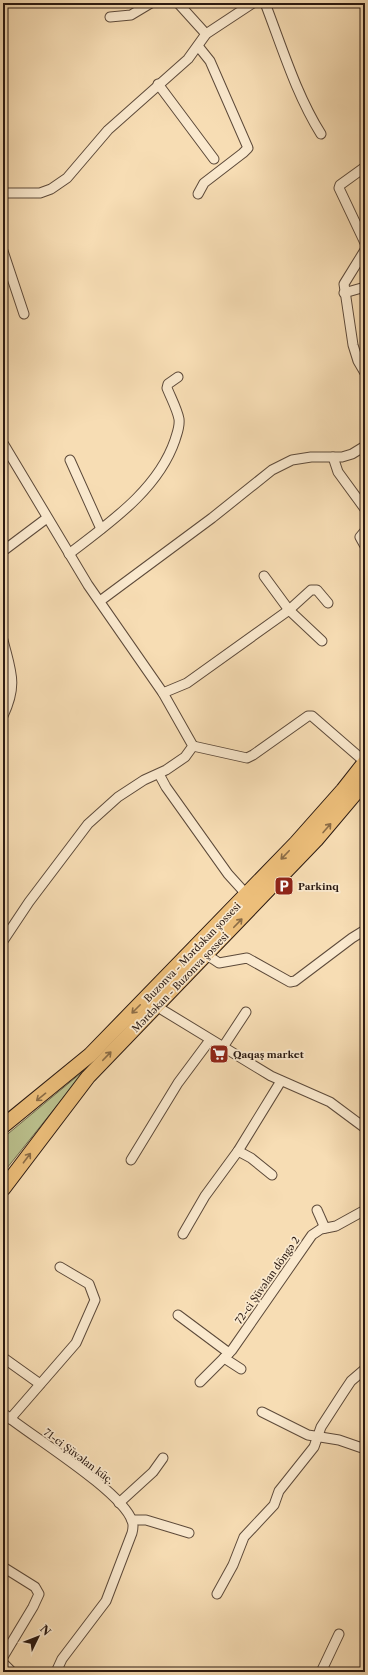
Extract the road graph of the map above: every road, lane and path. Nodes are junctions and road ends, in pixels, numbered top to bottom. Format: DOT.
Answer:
graph roads {
  1 [pos="151,3"];
  2 [pos="178,3"];
  3 [pos="253,3"];
  4 [pos="265,3"];
  5 [pos="110,17"];
  6 [pos="206,34"];
  7 [pos="198,46"];
  8 [pos="158,84"];
  9 [pos="321,134"];
  10 [pos="214,160"];
  11 [pos="365,167"];
  12 [pos="3,193"];
  13 [pos="198,194"];
  14 [pos="365,243"];
  15 [pos="365,250"];
  16 [pos="3,251"];
  17 [pos="365,287"];
  18 [pos="344,293"];
  19 [pos="24,314"];
  20 [pos="365,373"];
  21 [pos="178,377"];
  22 [pos="3,443"];
  23 [pos="365,446"];
  24 [pos="333,457"];
  25 [pos="70,460"];
  26 [pos="365,509"];
  27 [pos="47,518"];
  28 [pos="101,529"];
  29 [pos="365,531"];
  30 [pos="365,546"];
  31 [pos="3,551"];
  32 [pos="69,554"];
  33 [pos="264,576"];
  34 [pos="100,601"];
  35 [pos="328,602"];
  36 [pos="289,610"];
  37 [pos="3,640"];
  38 [pos="322,641"];
  39 [pos="163,693"];
  40 [pos="3,716"];
  41 [pos="193,746"];
  42 [pos="365,762"];
  43 [pos="159,774"];
  44 [pos="365,782"];
  45 [pos="247,895"];
  46 [pos="365,930"];
  47 [pos="3,942"];
  48 [pos="207,955"];
  49 [pos="156,1006"];
  50 [pos="246,1012"];
  51 [pos="210,1040"];
  52 [pos="223,1047"];
  53 [pos="281,1081"];
  54 [pos="3,1126"];
  55 [pos="365,1128"];
  56 [pos="238,1151"];
  57 [pos="131,1160"];
  58 [pos="16,1173"];
  59 [pos="272,1175"];
  60 [pos="3,1184"];
  61 [pos="3,1189"];
  62 [pos="317,1210"];
  63 [pos="365,1210"];
  64 [pos="325,1228"];
  65 [pos="183,1234"];
  66 [pos="60,1267"];
  67 [pos="178,1315"];
  68 [pos="226,1355"];
  69 [pos="5,1359"];
  70 [pos="240,1369"];
  71 [pos="365,1369"];
  72 [pos="200,1382"];
  73 [pos="40,1384"];
  74 [pos="262,1412"];
  75 [pos="7,1416"];
  76 [pos="317,1436"];
  77 [pos="365,1449"];
  78 [pos="163,1458"];
  79 [pos="119,1503"];
  80 [pos="132,1520"];
  81 [pos="189,1533"];
  82 [pos="3,1567"];
  83 [pos="217,1594"];
  84 [pos="339,1634"];
  85 [pos="3,1657"];
  86 [pos="3,1664"];
  87 [pos="12,1672"];
  88 [pos="56,1672"];
  89 [pos="321,1672"];
  1 -- 5 [label="street"];
  2 -- 6 [label="street"];
  3 -- 6 [label="street"];
  4 -- 9 [label="street"];
  6 -- 7 [label="street"];
  7 -- 8 [label="street"];
  7 -- 13 [label="street"];
  8 -- 10 [label="street"];
  8 -- 12 [label="street"];
  11 -- 14 [label="street"];
  15 -- 18 [label="street"];
  16 -- 19 [label="street"];
  17 -- 18 [label="street"];
  18 -- 20 [label="street"];
  21 -- 28 [label="street"];
  22 -- 27 [label="street"];
  23 -- 24 [label="street"];
  24 -- 26 [label="street"];
  24 -- 34 [label="street"];
  25 -- 28 [label="street"];
  27 -- 31 [label="street"];
  27 -- 32 [label="street"];
  28 -- 32 [label="street"];
  29 -- 30 [label="street"];
  32 -- 34 [label="street"];
  33 -- 36 [label="street"];
  34 -- 39 [label="street"];
  35 -- 36 [label="street"];
  36 -- 38 [label="street"];
  36 -- 39 [label="street"];
  37 -- 40 [label="street"];
  39 -- 41 [label="street"];
  41 -- 42 [label="street"];
  41 -- 43 [label="street"];
  42 -- 45 [label="main road, Buzonva - Mərdəkan şossesi, one-way"];
  43 -- 45 [label="street"];
  43 -- 47 [label="street"];
  48 -- 44 [label="main road, Mərdəkan - Buzonva şossesi, one-way"];
  45 -- 54 [label="main road, Buzonva - Mərdəkan şossesi, one-way"];
  46 -- 48 [label="street"];
  48 -- 49 [label="main road, Mərdəkan - Buzonva şossesi"];
  49 -- 51 [label="street"];
  58 -- 49 [label="main road, Mərdəkan - Buzonva şossesi, one-way"];
  50 -- 52 [label="street"];
  51 -- 52 [label="street"];
  51 -- 57 [label="street"];
  52 -- 53 [label="street"];
  53 -- 55 [label="street"];
  53 -- 56 [label="street"];
  56 -- 59 [label="street"];
  56 -- 65 [label="street"];
  58 -- 60 [label="main road"];
  58 -- 61 [label="main road, Mərdəkan - Buzonva şossesi"];
  62 -- 64 [label="street"];
  63 -- 64 [label="street, 72-ci Şüvəlan döngə 2"];
  64 -- 68 [label="street, 72-ci Şüvəlan döngə 2"];
  66 -- 73 [label="street"];
  67 -- 68 [label="street"];
  68 -- 70 [label="street"];
  68 -- 72 [label="street, 72-ci Şüvəlan döngə 2"];
  69 -- 73 [label="street"];
  71 -- 76 [label="street"];
  73 -- 75 [label="street"];
  74 -- 76 [label="street"];
  75 -- 79 [label="street, 71-ci Şüvəlan küç."];
  76 -- 77 [label="street"];
  76 -- 83 [label="street"];
  78 -- 79 [label="street"];
  79 -- 80 [label="street, 71-ci Şüvəlan küç."];
  80 -- 81 [label="street"];
  80 -- 88 [label="street"];
  82 -- 85 [label="street"];
  84 -- 89 [label="street"];
  86 -- 87 [label="street"];
}
